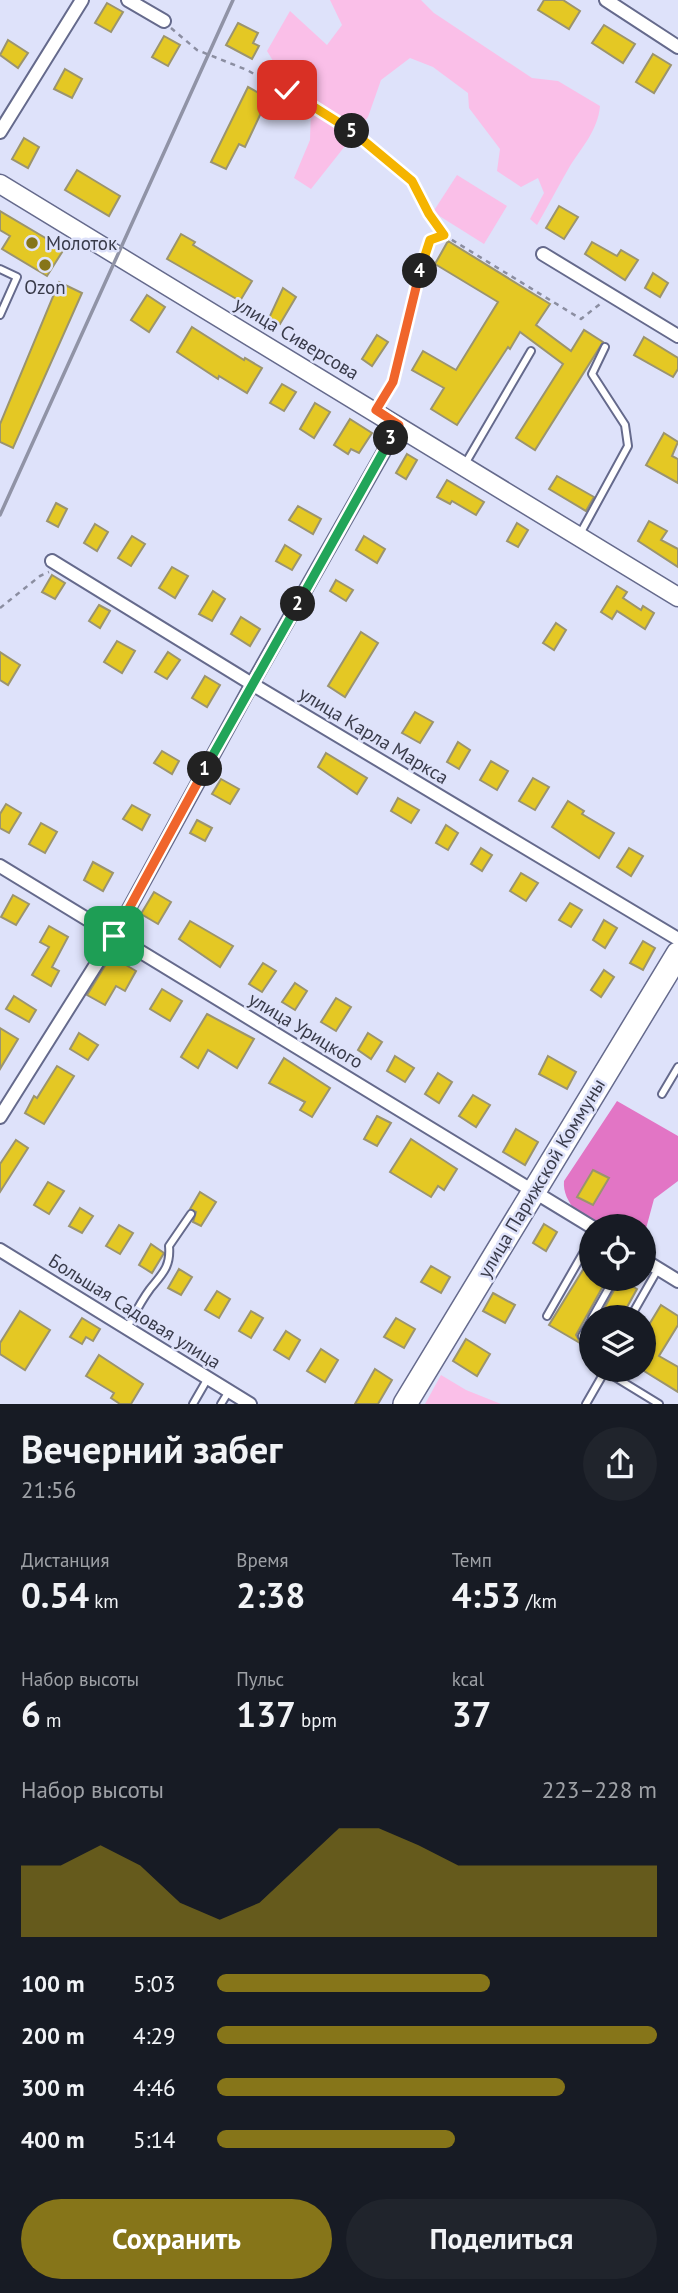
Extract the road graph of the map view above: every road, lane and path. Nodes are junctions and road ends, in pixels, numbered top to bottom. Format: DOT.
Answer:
graph roads {
  1 [pos="82,0"];
  2 [pos="128,0"];
  3 [pos="606,0"];
  4 [pos="164,22"];
  5 [pos="678,47"];
  6 [pos="0,132"];
  7 [pos="0,184"];
  8 [pos="444,235"];
  9 [pos="543,254"];
  10 [pos="0,269"];
  11 [pos="610,295"];
  12 [pos="0,315"];
  13 [pos="678,336"];
  14 [pos="606,347"];
  15 [pos="531,351"];
  16 [pos="376,410"];
  17 [pos="399,425"];
  18 [pos="464,465"];
  19 [pos="579,536"];
  20 [pos="57,564"];
  21 [pos="678,597"];
  22 [pos="0,608"];
  23 [pos="252,684"];
  24 [pos="0,866"];
  25 [pos="114,936"];
  26 [pos="678,939"];
  27 [pos="678,954"];
  28 [pos="678,1067"];
  29 [pos="662,1094"];
  30 [pos="0,1116"];
  31 [pos="533,1191"];
  32 [pos="191,1214"];
  33 [pos="579,1219"];
  34 [pos="0,1250"];
  35 [pos="579,1260"];
  36 [pos="658,1269"];
  37 [pos="678,1281"];
  38 [pos="637,1305"];
  39 [pos="547,1316"];
  40 [pos="127,1328"];
  41 [pos="208,1378"];
  42 [pos="599,1382"];
  43 [pos="621,1382"];
  44 [pos="229,1391"];
  45 [pos="649,1401"];
  46 [pos="193,1404"];
  47 [pos="221,1404"];
  48 [pos="250,1404"];
  49 [pos="405,1404"];
  50 [pos="586,1404"];
  51 [pos="659,1404"];
  1 -- 6 [label="street"];
  2 -- 4 [label="street"];
  3 -- 5 [label="street"];
  4 -- 8 [label="path"];
  7 -- 16 [label="street, улица Сиверсова"];
  8 -- 11 [label="path"];
  8 -- 16 [label="path"];
  9 -- 11 [label="street"];
  10 -- 12 [label="lane"];
  11 -- 13 [label="street"];
  14 -- 19 [label="lane"];
  15 -- 18 [label="lane"];
  16 -- 17 [label="street, улица Сиверсова"];
  17 -- 18 [label="street, улица Сиверсова"];
  17 -- 23 [label="street"];
  18 -- 19 [label="street, улица Сиверсова"];
  19 -- 21 [label="street, улица Сиверсова"];
  20 -- 22 [label="path"];
  20 -- 23 [label="street, улица Карла Маркса"];
  23 -- 25 [label="street"];
  23 -- 26 [label="street, улица Карла Маркса"];
  24 -- 25 [label="street, улица Урицкого"];
  25 -- 30 [label="street"];
  25 -- 31 [label="street, улица Урицкого"];
  27 -- 31 [label="highway, улица Парижской Коммуны"];
  28 -- 29 [label="lane"];
  31 -- 33 [label="street, улица Урицкого"];
  31 -- 49 [label="highway, улица Парижской Коммуны"];
  32 -- 40 [label="lane"];
  34 -- 40 [label="street, Большая Садовая улица"];
  35 -- 39 [label="lane"];
  36 -- 37 [label="street"];
  36 -- 38 [label="lane"];
  40 -- 41 [label="street, Большая Садовая улица"];
  41 -- 44 [label="street, Большая Садовая улица"];
  41 -- 46 [label="lane"];
  42 -- 50 [label="lane"];
  43 -- 45 [label="lane"];
  44 -- 47 [label="lane"];
  44 -- 48 [label="street, Большая Садовая улица"];
  45 -- 51 [label="lane"];
}
